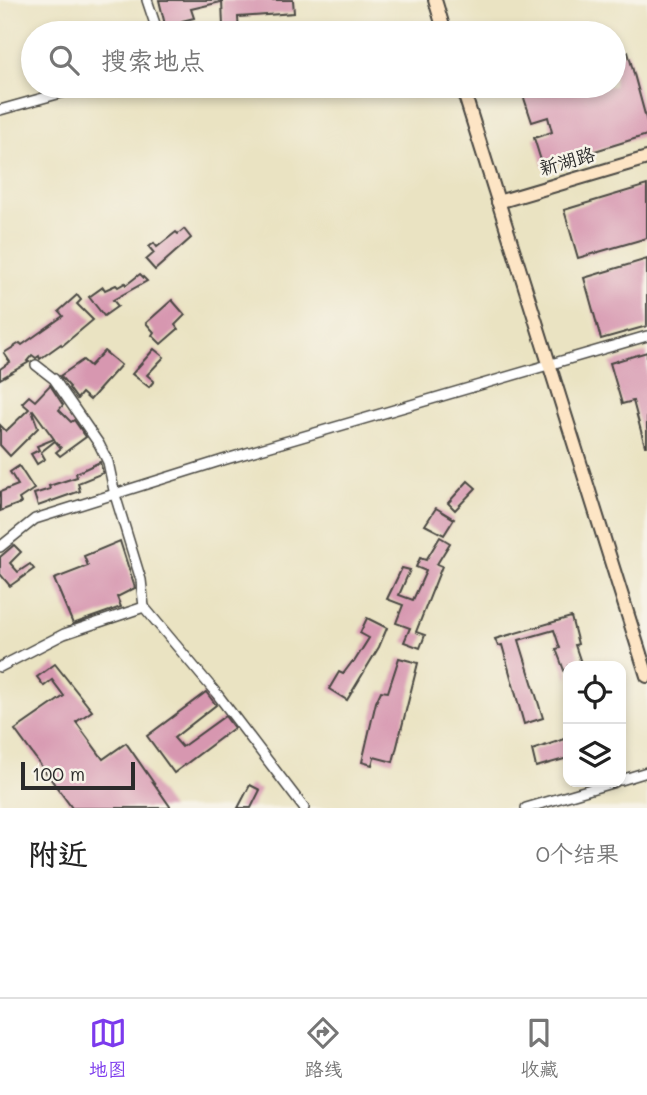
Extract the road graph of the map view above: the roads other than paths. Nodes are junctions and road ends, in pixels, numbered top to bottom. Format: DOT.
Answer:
graph roads {
  1 [pos="146,0"];
  2 [pos="435,0"];
  3 [pos="154,21"];
  4 [pos="441,21"];
  5 [pos="43,98"];
  6 [pos="466,98"];
  7 [pos="0,110"];
  8 [pos="647,158"];
  9 [pos="498,202"];
  10 [pos="647,336"];
  11 [pos="36,365"];
  12 [pos="550,365"];
  13 [pos="115,495"];
  14 [pos="0,547"];
  15 [pos="144,607"];
  16 [pos="0,667"];
  17 [pos="647,676"];
  18 [pos="647,772"];
  19 [pos="626,778"];
  20 [pos="598,787"];
  21 [pos="304,808"];
  22 [pos="526,808"];
  1 -- 3 [label="street"];
  2 -- 4 [label="street"];
  5 -- 7 [label="street"];
  6 -- 9 [label="street"];
  8 -- 9 [label="street, 新湖路"];
  9 -- 12 [label="street"];
  10 -- 12 [label="street"];
  11 -- 13 [label="street"];
  12 -- 13 [label="street"];
  12 -- 17 [label="street"];
  13 -- 14 [label="street"];
  13 -- 15 [label="street"];
  15 -- 16 [label="street"];
  15 -- 21 [label="street"];
  18 -- 19 [label="street"];
  20 -- 22 [label="street"];
}
